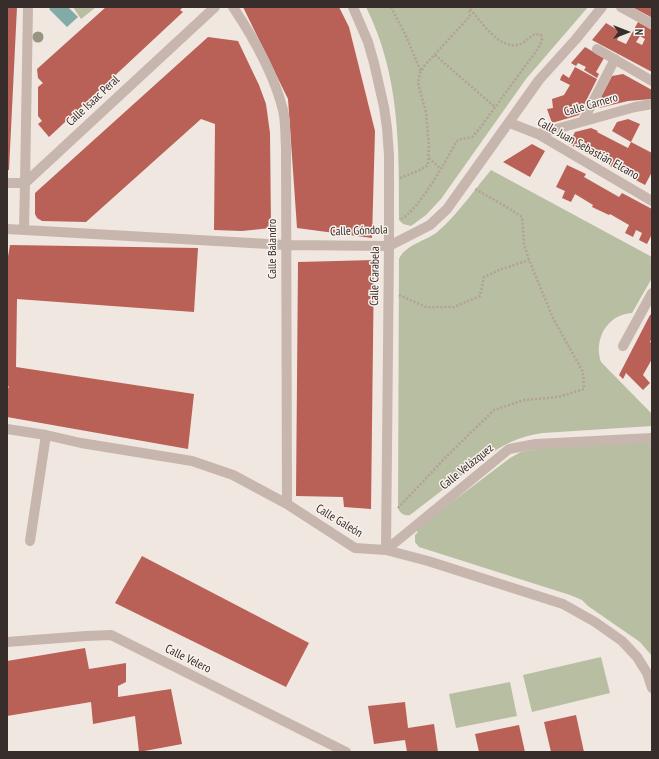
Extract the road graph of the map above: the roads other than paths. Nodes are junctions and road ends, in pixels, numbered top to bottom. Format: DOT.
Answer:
graph roads {
  1 [pos="28,7"];
  2 [pos="215,7"];
  3 [pos="233,7"];
  4 [pos="353,7"];
  5 [pos="602,7"];
  6 [pos="621,7"];
  7 [pos="652,24"];
  8 [pos="597,49"];
  9 [pos="615,59"];
  10 [pos="652,81"];
  11 [pos="652,104"];
  12 [pos="583,121"];
  13 [pos="510,122"];
  14 [pos="538,134"];
  15 [pos="7,183"];
  16 [pos="25,183"];
  17 [pos="652,201"];
  18 [pos="7,229"];
  19 [pos="24,230"];
  20 [pos="286,245"];
  21 [pos="389,246"];
  22 [pos="652,293"];
  23 [pos="649,304"];
  24 [pos="623,346"];
  25 [pos="7,429"];
  26 [pos="46,435"];
  27 [pos="652,438"];
  28 [pos="287,504"];
  29 [pos="30,541"];
  30 [pos="386,550"];
  31 [pos="7,642"];
  32 [pos="650,672"];
  33 [pos="652,688"];
  34 [pos="346,752"];
  1 -- 16 [label="street"];
  2 -- 16 [label="street, Calle Isaac Peral"];
  3 -- 20 [label="street, Calle Balandro"];
  4 -- 21 [label="street, Calle Carabela"];
  5 -- 13 [label="street, Calle Góndola"];
  6 -- 7 [label="street"];
  8 -- 9 [label="street"];
  9 -- 10 [label="street"];
  9 -- 12 [label="street"];
  11 -- 12 [label="street, Calle Carnero"];
  12 -- 14 [label="street, Calle Carnero"];
  13 -- 14 [label="street, Calle Juan Sebastián Elcano"];
  13 -- 21 [label="street, Calle Góndola"];
  14 -- 17 [label="street, Calle Juan Sebastián Elcano"];
  15 -- 16 [label="street"];
  16 -- 19 [label="street"];
  18 -- 19 [label="street, Calle Góndola"];
  19 -- 20 [label="street, Calle Góndola"];
  20 -- 21 [label="street, Calle Góndola"];
  20 -- 28 [label="street, Calle Balandro"];
  21 -- 30 [label="street, Calle Carabela"];
  22 -- 23 [label="street"];
  23 -- 24 [label="street"];
  25 -- 26 [label="street, Calle Galeón"];
  26 -- 28 [label="street, Calle Galeón"];
  26 -- 29 [label="street"];
  27 -- 30 [label="street, Calle Velázquez"];
  28 -- 30 [label="street, Calle Galeón"];
  30 -- 32 [label="street, Calle Galeón"];
  31 -- 34 [label="street, Calle Velero"];
  32 -- 33 [label="street, Calle Galeón"];
}
